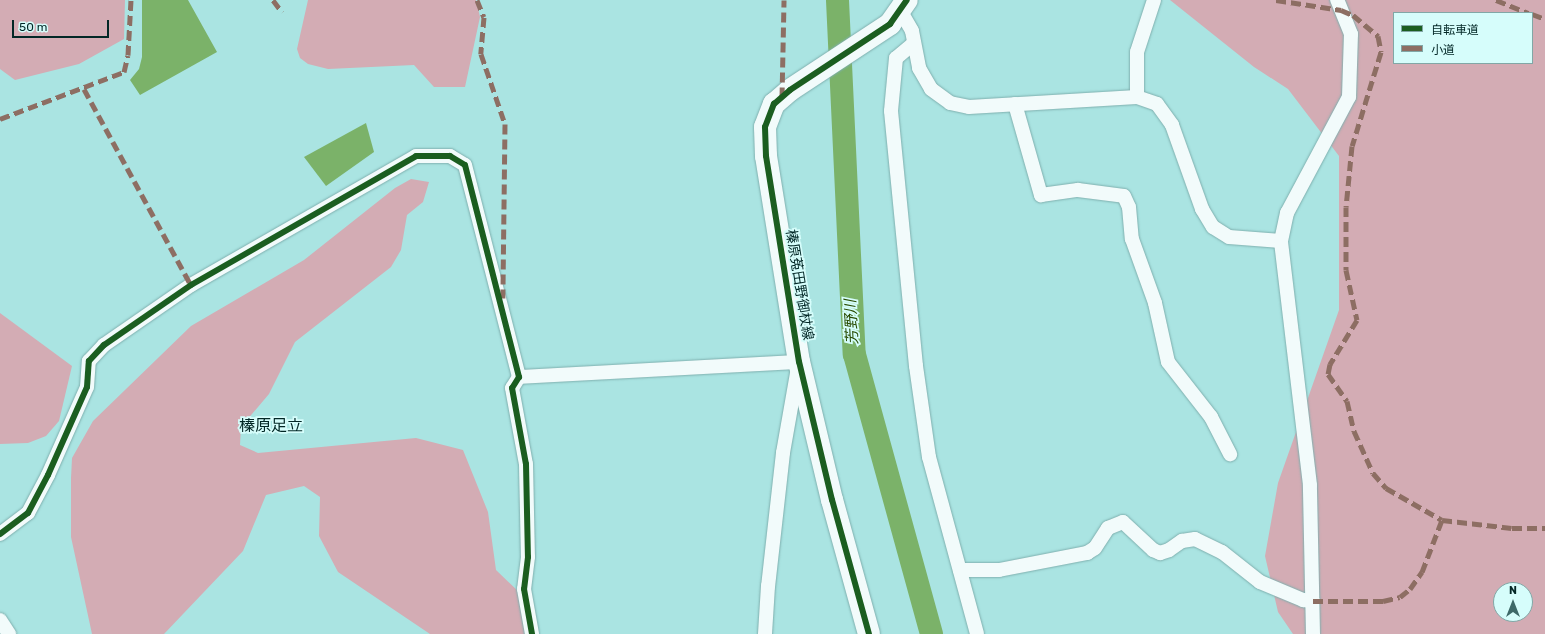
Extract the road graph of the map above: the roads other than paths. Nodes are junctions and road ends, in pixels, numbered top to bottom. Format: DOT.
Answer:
graph roads {
  1 [pos="1154,0"];
  2 [pos="1337,0"];
  3 [pos="899,11"];
  4 [pos="914,43"];
  5 [pos="1136,97"];
  6 [pos="1015,104"];
  7 [pos="1281,241"];
  8 [pos="799,362"];
  9 [pos="519,377"];
  10 [pos="1230,454"];
  11 [pos="0,534"];
  12 [pos="960,570"];
  13 [pos="1313,601"];
  14 [pos="0,620"];
  15 [pos="9,634"];
  16 [pos="532,634"];
  17 [pos="765,634"];
  18 [pos="869,634"];
  19 [pos="977,634"];
  20 [pos="1312,634"];
  1 -- 5 [label="street"];
  2 -- 7 [label="street"];
  3 -- 4 [label="street"];
  3 -- 8 [label="main road, 榛原菟田野御杖線"];
  4 -- 6 [label="street"];
  4 -- 12 [label="street"];
  5 -- 6 [label="street"];
  5 -- 7 [label="street"];
  6 -- 10 [label="street"];
  7 -- 13 [label="street"];
  8 -- 9 [label="street"];
  8 -- 17 [label="street"];
  8 -- 18 [label="main road, 榛原菟田野御杖線"];
  9 -- 11 [label="street"];
  9 -- 16 [label="street"];
  12 -- 13 [label="street"];
  12 -- 19 [label="street"];
  13 -- 20 [label="street"];
  14 -- 15 [label="street"];
}
